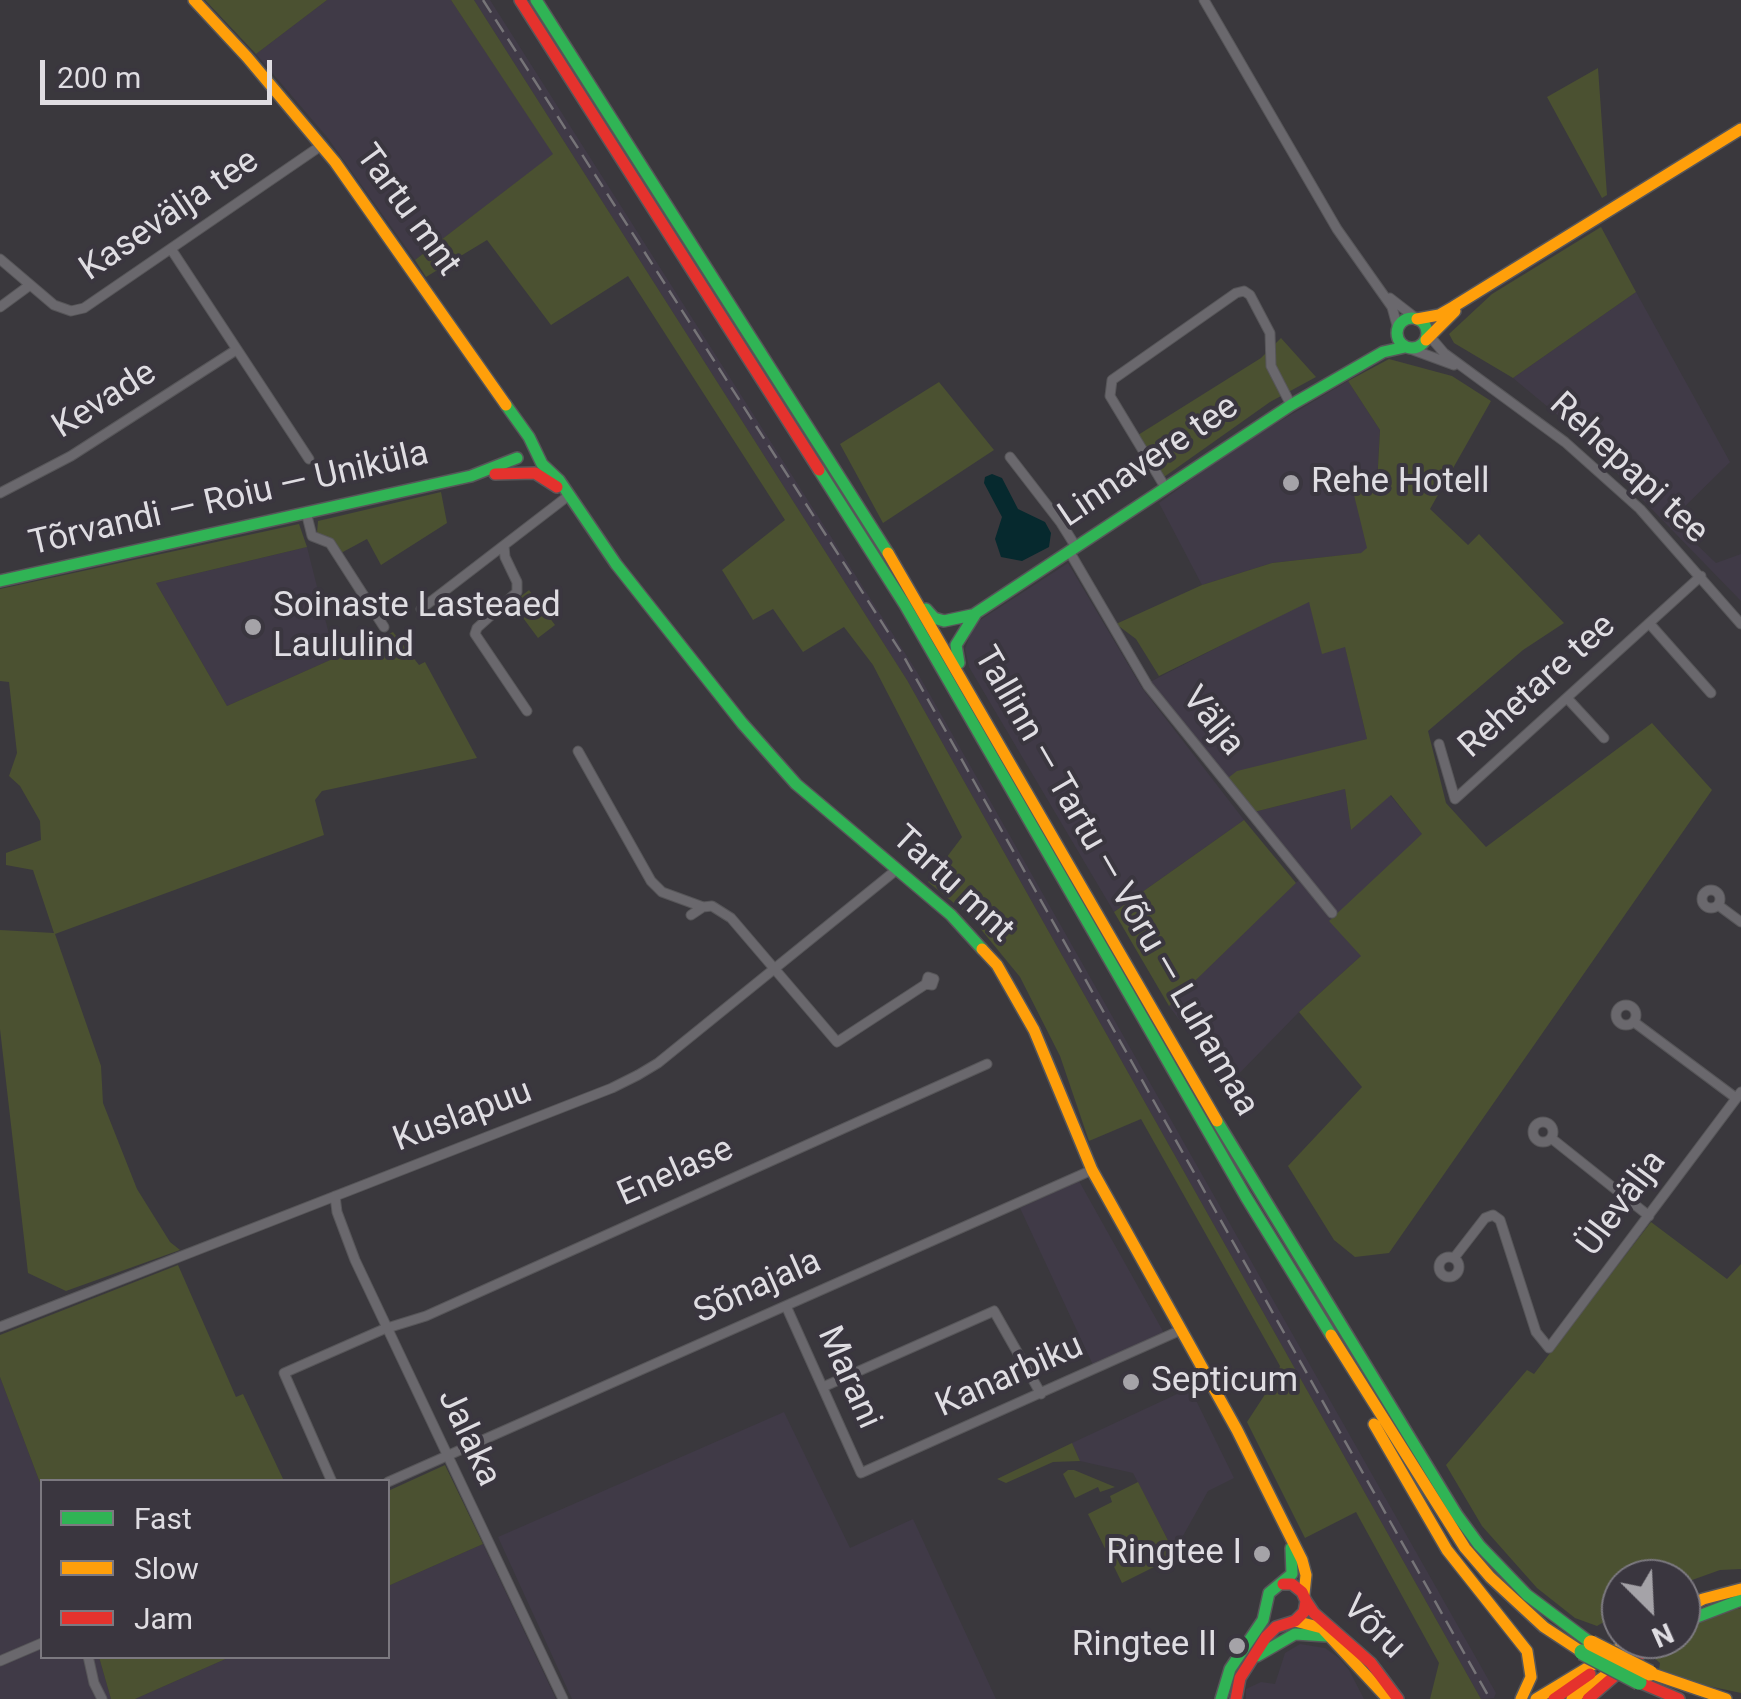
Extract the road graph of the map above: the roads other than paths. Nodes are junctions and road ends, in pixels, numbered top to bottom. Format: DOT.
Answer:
graph roads {
  1 [pos="194,0"];
  2 [pos="520,0"];
  3 [pos="536,0"];
  4 [pos="1204,0"];
  5 [pos="1741,129"];
  6 [pos="322,145"];
  7 [pos="170,249"];
  8 [pos="0,258"];
  9 [pos="30,285"];
  10 [pos="1380,290"];
  11 [pos="0,307"];
  12 [pos="1398,329"];
  13 [pos="1425,332"];
  14 [pos="1405,347"];
  15 [pos="236,350"];
  16 [pos="1358,365"];
  17 [pos="1464,368"];
  18 [pos="1291,404"];
  19 [pos="1010,458"];
  20 [pos="309,459"];
  21 [pos="529,462"];
  22 [pos="1165,487"];
  23 [pos="0,494"];
  24 [pos="568,496"];
  25 [pos="306,512"];
  26 [pos="504,546"];
  27 [pos="1072,549"];
  28 [pos="1701,576"];
  29 [pos="0,581"];
  30 [pos="917,598"];
  31 [pos="421,608"];
  32 [pos="976,614"];
  33 [pos="1650,623"];
  34 [pos="1741,624"];
  35 [pos="384,627"];
  36 [pos="965,680"];
  37 [pos="1711,692"];
  38 [pos="1567,698"];
  39 [pos="527,711"];
  40 [pos="1604,738"];
  41 [pos="1439,744"];
  42 [pos="578,751"];
  43 [pos="895,871"];
  44 [pos="1718,905"];
  45 [pos="703,907"];
  46 [pos="1332,913"];
  47 [pos="691,915"];
  48 [pos="1741,922"];
  49 [pos="773,971"];
  50 [pos="926,984"];
  51 [pos="1634,1022"];
  52 [pos="987,1064"];
  53 [pos="1738,1095"];
  54 [pos="1551,1138"];
  55 [pos="1092,1170"];
  56 [pos="335,1196"];
  57 [pos="1650,1216"];
  58 [pos="1454,1258"];
  59 [pos="1309,1296"];
  60 [pos="786,1306"];
  61 [pos="0,1327"];
  62 [pos="386,1328"];
  63 [pos="1182,1330"];
  64 [pos="822,1387"];
  65 [pos="1040,1394"];
  66 [pos="1237,1430"];
  67 [pos="446,1455"];
  68 [pos="860,1473"];
  69 [pos="331,1479"];
  70 [pos="390,1481"];
  71 [pos="1289,1539"];
  72 [pos="1283,1584"];
  73 [pos="1741,1589"];
  74 [pos="1305,1597"];
  75 [pos="1701,1600"];
  76 [pos="1741,1600"];
  77 [pos="1266,1608"];
  78 [pos="1701,1614"];
  79 [pos="1290,1622"];
  80 [pos="1336,1638"];
  81 [pos="40,1645"];
  82 [pos="1587,1647"];
  83 [pos="1253,1658"];
  84 [pos="89,1659"];
  85 [pos="1611,1659"];
  86 [pos="1616,1659"];
  87 [pos="1622,1659"];
  88 [pos="1627,1659"];
  89 [pos="0,1662"];
  90 [pos="1644,1678"];
  91 [pos="102,1699"];
  92 [pos="564,1699"];
  93 [pos="1221,1699"];
  94 [pos="1236,1699"];
  95 [pos="1388,1699"];
  96 [pos="1398,1699"];
  97 [pos="1521,1699"];
  98 [pos="1536,1699"];
  99 [pos="1554,1699"];
  100 [pos="1572,1699"];
  101 [pos="1588,1699"];
  102 [pos="1678,1699"];
  103 [pos="1726,1699"];
  1 -- 6 [label="main road, Tartu mnt"];
  2 -- 59 [label="main road, Tallinn — Tartu — Võru — Luhamaa"];
  3 -- 30 [label="main road, Tallinn — Tartu — Võru — Luhamaa"];
  4 -- 10 [label="street, Rehepapi tee"];
  5 -- 13 [label="main road, Linnavere tee"];
  6 -- 7 [label="street, Kasevälja tee"];
  6 -- 21 [label="main road, Tartu mnt"];
  7 -- 9 [label="street, Kasevälja tee"];
  7 -- 15 [label="street"];
  8 -- 9 [label="street, Kasevälja tee"];
  9 -- 11 [label="street"];
  10 -- 12 [label="street, Rehepapi tee"];
  10 -- 13 [label="street, Rehepapi tee"];
  12 -- 13 [label="main road, Linnavere tee"];
  12 -- 14 [label="main road"];
  12 -- 16 [label="main road, Linnavere tee"];
  13 -- 14 [label="main road, Linnavere tee"];
  13 -- 17 [label="street, Rehepapi tee"];
  14 -- 16 [label="main road, Linnavere tee"];
  14 -- 17 [label="street, Rehepapi tee"];
  15 -- 20 [label="street"];
  15 -- 23 [label="street, Kevade"];
  16 -- 18 [label="main road, Linnavere tee"];
  17 -- 28 [label="street, Rehepapi tee"];
  18 -- 22 [label="main road, Linnavere tee"];
  18 -- 22 [label="street"];
  19 -- 27 [label="street, Välja"];
  21 -- 24 [label="main road, Tartu mnt"];
  21 -- 25 [label="main road, Tõrvandi — Roiu — Uniküla"];
  22 -- 27 [label="main road, Linnavere tee"];
  24 -- 26 [label="street"];
  24 -- 43 [label="main road, Tartu mnt"];
  25 -- 29 [label="main road, Tõrvandi — Roiu — Uniküla"];
  25 -- 35 [label="street"];
  26 -- 31 [label="street"];
  26 -- 39 [label="street"];
  27 -- 32 [label="main road, Linnavere tee"];
  27 -- 46 [label="street, Välja"];
  28 -- 33 [label="street, Rehetare tee"];
  28 -- 34 [label="street, Rehepapi tee"];
  30 -- 32 [label="main road"];
  30 -- 36 [label="main road, Tallinn — Tartu — Võru — Luhamaa"];
  32 -- 36 [label="main road"];
  33 -- 37 [label="street"];
  33 -- 38 [label="street, Rehetare tee"];
  36 -- 82 [label="main road, Tallinn — Tartu — Võru — Luhamaa"];
  38 -- 40 [label="street"];
  38 -- 41 [label="street, Rehetare tee"];
  42 -- 45 [label="street"];
  43 -- 49 [label="street, Kuslapuu"];
  43 -- 55 [label="main road, Tartu mnt"];
  44 -- 48 [label="street"];
  45 -- 47 [label="street"];
  45 -- 49 [label="street"];
  49 -- 50 [label="street"];
  49 -- 56 [label="street, Kuslapuu"];
  51 -- 53 [label="street"];
  52 -- 62 [label="street, Enelase"];
  53 -- 57 [label="street, Ülevälja"];
  54 -- 57 [label="street"];
  55 -- 60 [label="street, Sõnajala"];
  55 -- 63 [label="main road, Tartu mnt"];
  56 -- 61 [label="street, Kuslapuu"];
  56 -- 62 [label="street, Jalaka"];
  57 -- 58 [label="street, Ülevälja"];
  59 -- 82 [label="main road, Tallinn — Tartu — Võru — Luhamaa"];
  59 -- 97 [label="main road"];
  60 -- 64 [label="street, Marani"];
  60 -- 67 [label="street, Sõnajala"];
  62 -- 67 [label="street, Jalaka"];
  62 -- 69 [label="street, Enelase"];
  63 -- 65 [label="street, Kanarbiku"];
  63 -- 66 [label="main road, Tartu mnt"];
  64 -- 65 [label="street"];
  64 -- 68 [label="street, Marani"];
  65 -- 68 [label="street, Kanarbiku"];
  66 -- 71 [label="main road, Võru"];
  67 -- 70 [label="street, Sõnajala"];
  67 -- 92 [label="street, Jalaka"];
  71 -- 72 [label="main road"];
  71 -- 74 [label="main road, Võru"];
  72 -- 74 [label="main road"];
  72 -- 77 [label="main road"];
  73 -- 75 [label="main road"];
  74 -- 79 [label="main road"];
  74 -- 96 [label="main road, Võru"];
  76 -- 78 [label="main road"];
  77 -- 79 [label="main road"];
  77 -- 93 [label="main road"];
  79 -- 80 [label="main road, Võru"];
  79 -- 83 [label="main road"];
  80 -- 83 [label="main road"];
  80 -- 95 [label="main road, Võru"];
  81 -- 89 [label="street"];
  82 -- 90 [label="main road, Tallinn — Tartu — Võru — Luhamaa, bridge"];
  83 -- 94 [label="main road"];
  84 -- 91 [label="street"];
  85 -- 98 [label="main road"];
  86 -- 99 [label="main road"];
  87 -- 100 [label="main road"];
  88 -- 101 [label="main road"];
  90 -- 102 [label="main road, Tallinn — Tartu — Võru — Luhamaa"];
  90 -- 103 [label="main road, Tallinn — Tartu — Võru — Luhamaa"];
}
